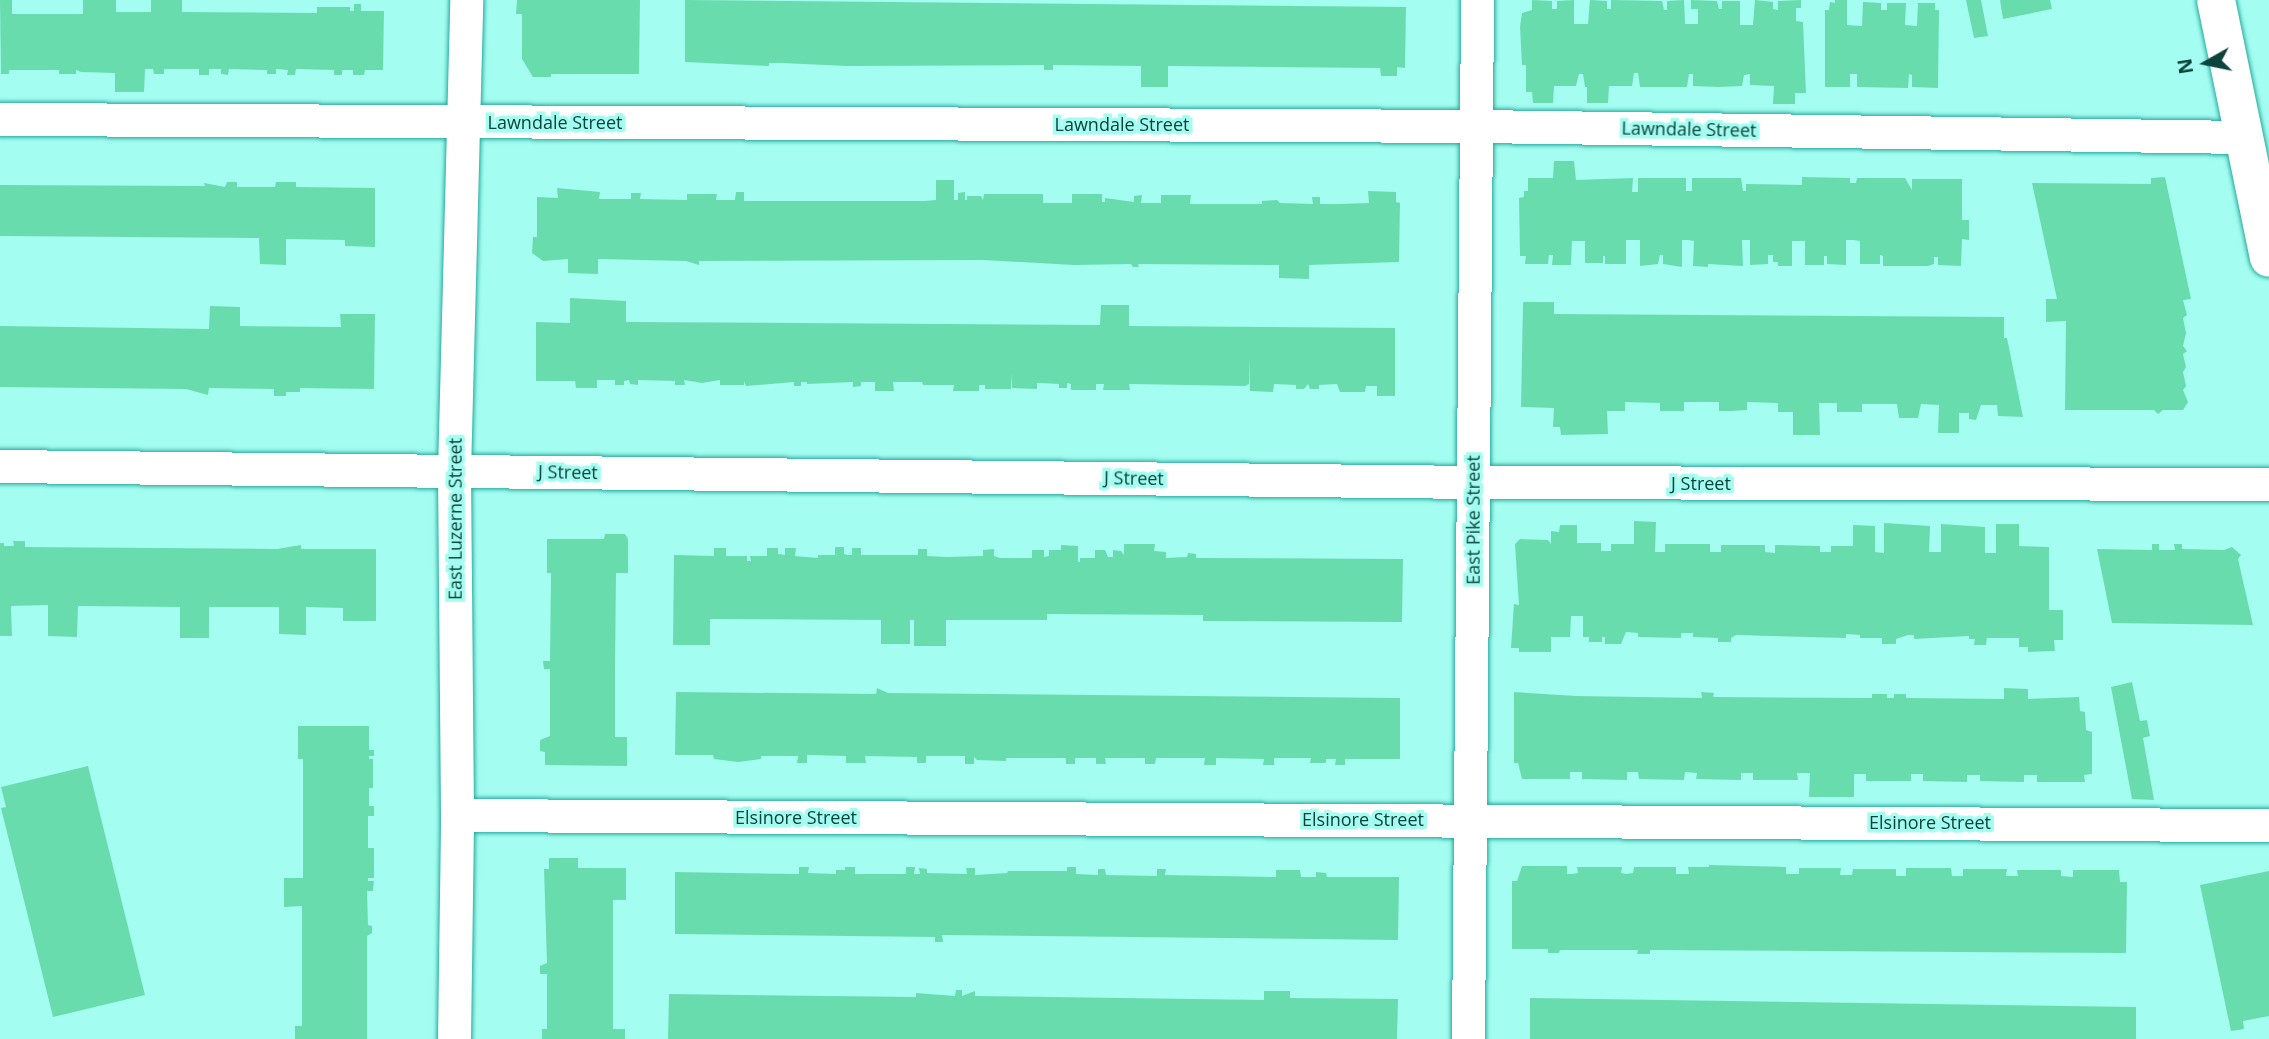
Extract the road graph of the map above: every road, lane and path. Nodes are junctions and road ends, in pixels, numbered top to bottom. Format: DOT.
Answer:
graph roads {
  1 [pos="466,0"];
  2 [pos="1478,0"];
  3 [pos="2216,0"];
  4 [pos="0,119"];
  5 [pos="464,121"];
  6 [pos="1476,126"];
  7 [pos="2244,137"];
  8 [pos="2269,258"];
  9 [pos="0,466"];
  10 [pos="454,471"];
  11 [pos="1473,482"];
  12 [pos="2269,484"];
  13 [pos="457,815"];
  14 [pos="1470,820"];
  15 [pos="2269,825"];
  16 [pos="454,1039"];
  17 [pos="1468,1039"];
  1 -- 5 [label="street, East Luzerne Street"];
  2 -- 6 [label="street, East Pike Street"];
  3 -- 7 [label="main road"];
  4 -- 5 [label="street, Lawndale Street"];
  5 -- 6 [label="street, Lawndale Street"];
  5 -- 10 [label="street, East Luzerne Street"];
  6 -- 7 [label="street, Lawndale Street"];
  6 -- 11 [label="street, East Pike Street"];
  7 -- 8 [label="main road"];
  9 -- 10 [label="street, J Street"];
  10 -- 11 [label="street, J Street"];
  10 -- 13 [label="street, East Luzerne Street"];
  11 -- 12 [label="street, J Street"];
  11 -- 14 [label="street, East Pike Street"];
  13 -- 14 [label="street, Elsinore Street"];
  13 -- 16 [label="street, East Luzerne Street"];
  14 -- 15 [label="street, Elsinore Street"];
  14 -- 17 [label="street, East Pike Street"];
}
